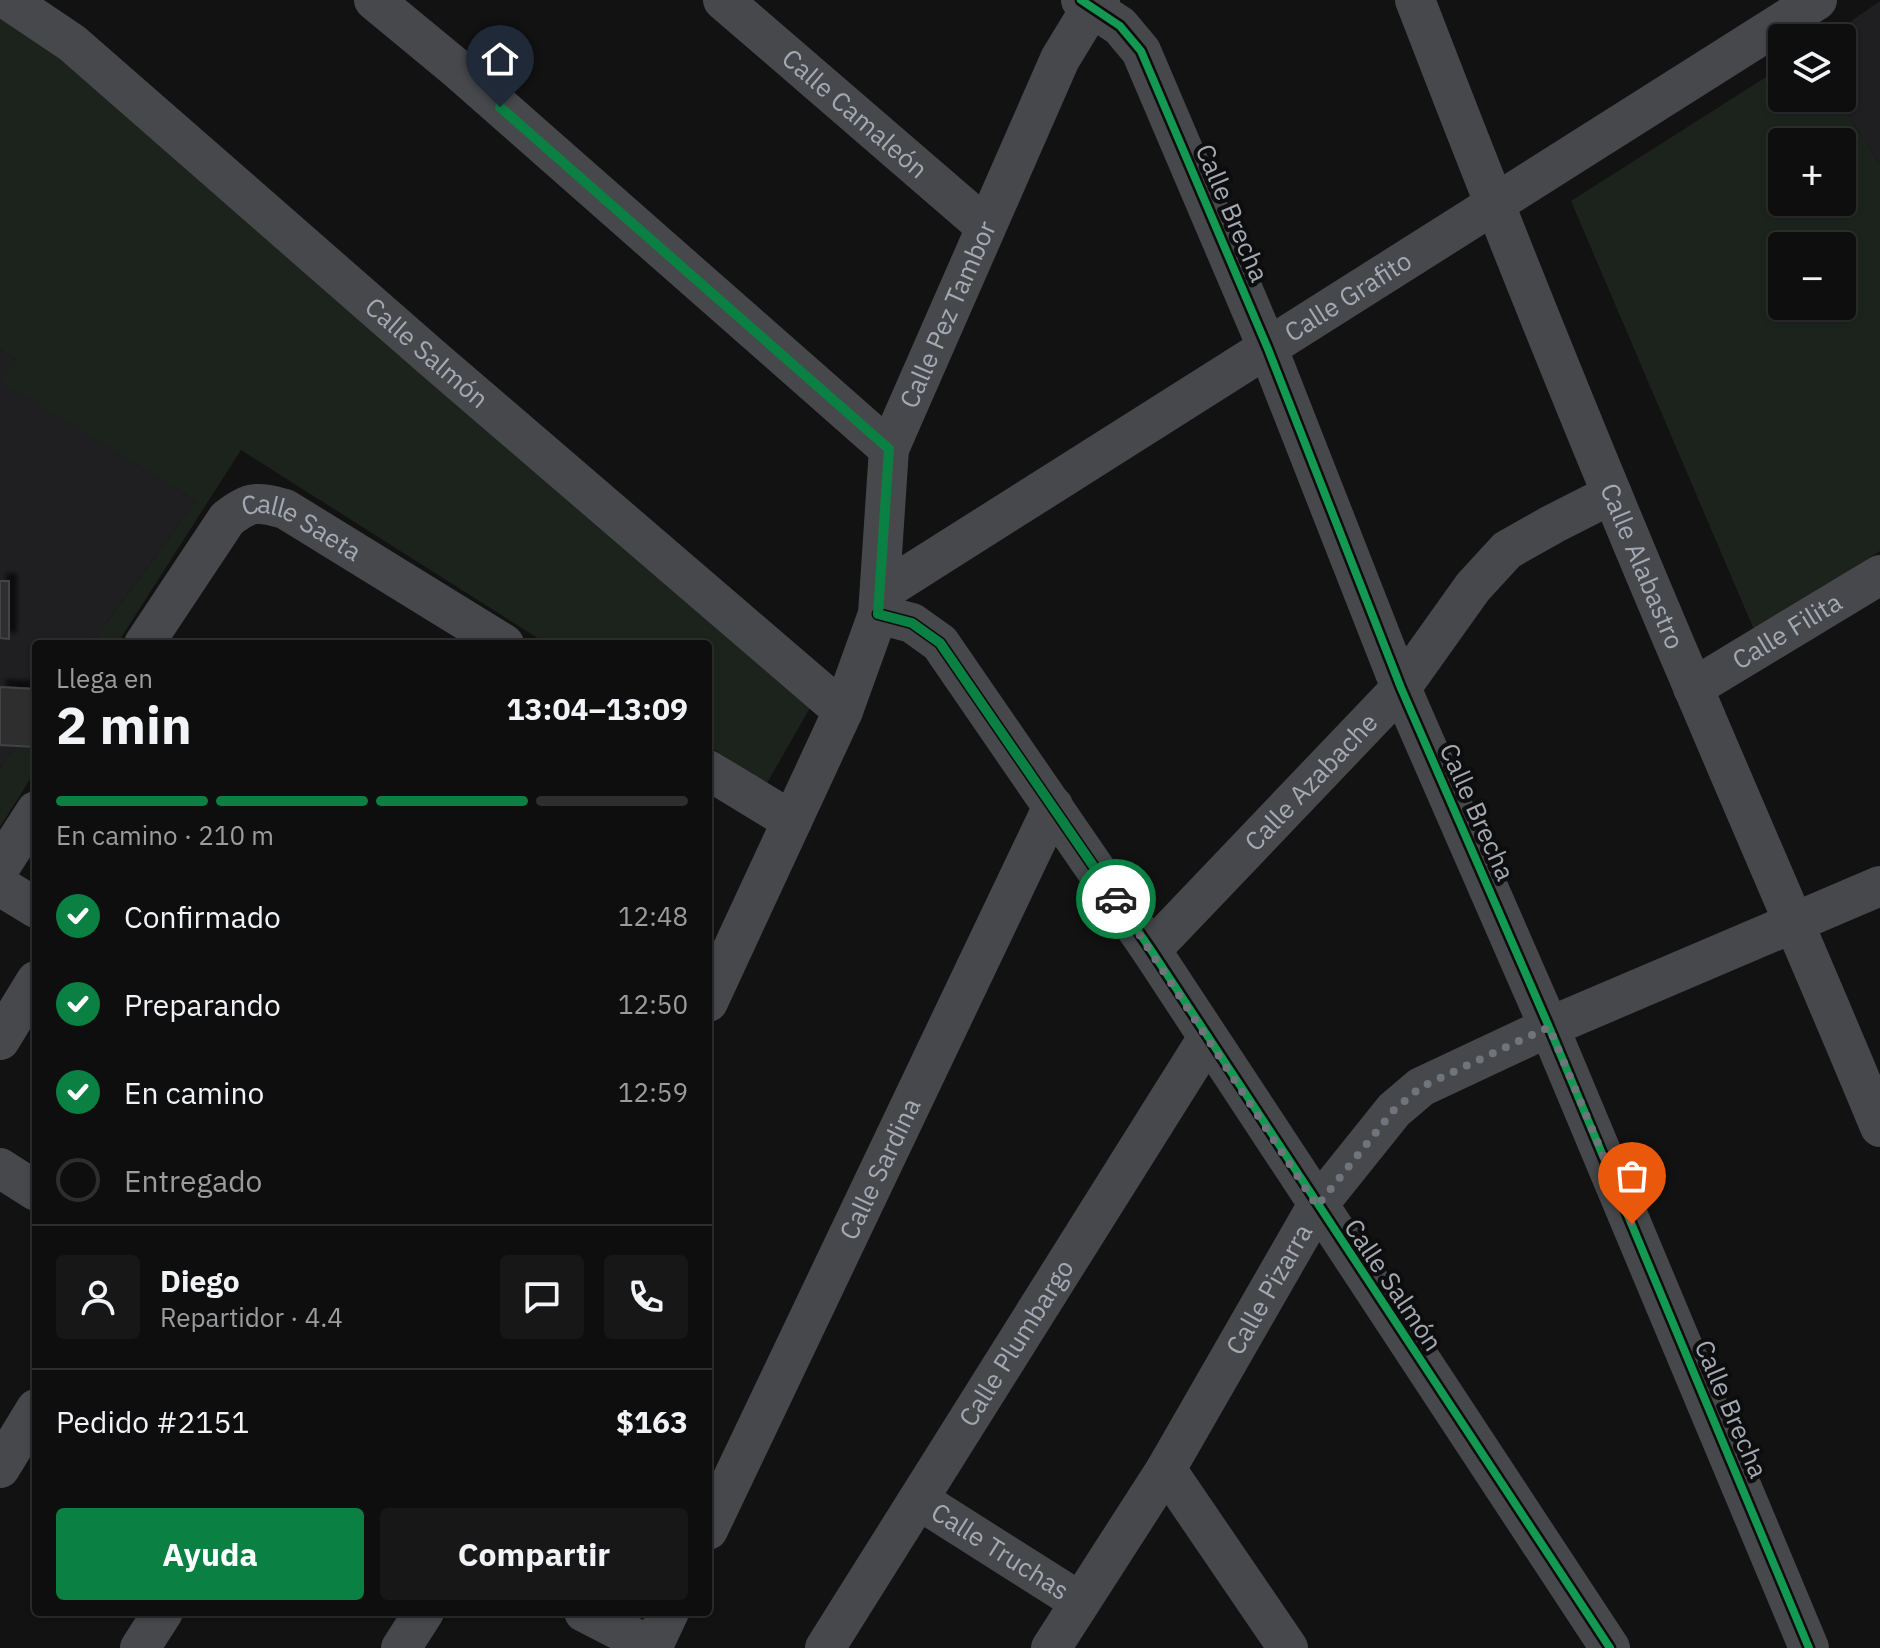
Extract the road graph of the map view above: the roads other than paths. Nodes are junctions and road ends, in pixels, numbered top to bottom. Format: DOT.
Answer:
graph roads {
  1 [pos="8,0"];
  2 [pos="374,0"];
  3 [pos="723,0"];
  4 [pos="1415,0"];
  5 [pos="1817,0"];
  6 [pos="1091,3"];
  7 [pos="1494,204"];
  8 [pos="986,227"];
  9 [pos="1268,349"];
  10 [pos="889,449"];
  11 [pos="1612,494"];
  12 [pos="1880,575"];
  13 [pos="879,603"];
  14 [pos="147,640"];
  15 [pos="498,640"];
  16 [pos="1401,688"];
  17 [pos="1693,688"];
  18 [pos="843,711"];
  19 [pos="712,772"];
  20 [pos="1053,806"];
  21 [pos="32,817"];
  22 [pos="792,821"];
  23 [pos="0,867"];
  24 [pos="0,886"];
  25 [pos="1880,886"];
  26 [pos="32,906"];
  27 [pos="1795,921"];
  28 [pos="1151,950"];
  29 [pos="32,988"];
  30 [pos="712,993"];
  31 [pos="1549,1027"];
  32 [pos="1207,1039"];
  33 [pos="0,1040"];
  34 [pos="1880,1127"];
  35 [pos="0,1168"];
  36 [pos="32,1188"];
  37 [pos="1317,1206"];
  38 [pos="32,1416"];
  39 [pos="0,1468"];
  40 [pos="1166,1469"];
  41 [pos="919,1500"];
  42 [pos="712,1522"];
  43 [pos="1080,1602"];
  44 [pos="160,1616"];
  45 [pos="421,1616"];
  46 [pos="592,1616"];
  47 [pos="667,1616"];
  48 [pos="140,1648"];
  49 [pos="401,1648"];
  50 [pos="653,1648"];
  51 [pos="825,1648"];
  52 [pos="1051,1648"];
  53 [pos="1288,1648"];
  54 [pos="1610,1648"];
  55 [pos="1809,1648"];
  1 -- 18 [label="street, Calle Salmón"];
  2 -- 10 [label="street"];
  3 -- 8 [label="street, Calle Camaleón"];
  4 -- 7 [label="street, Calle Alabastro"];
  5 -- 7 [label="street, Calle Grafito"];
  6 -- 8 [label="street, Calle Pez Tambor"];
  6 -- 9 [label="street, Calle Brecha"];
  7 -- 9 [label="street, Calle Grafito"];
  7 -- 11 [label="street, Calle Alabastro"];
  8 -- 10 [label="street, Calle Pez Tambor"];
  9 -- 13 [label="street, Calle Grafito"];
  9 -- 16 [label="street, Calle Brecha"];
  10 -- 13 [label="street, Calle Pez Tambor"];
  11 -- 16 [label="street, Calle Azabache"];
  11 -- 17 [label="street, Calle Alabastro"];
  12 -- 17 [label="street, Calle Filita"];
  13 -- 18 [label="street, Calle Pez Tambor"];
  13 -- 20 [label="street, Calle Salmón"];
  14 -- 15 [label="street, Calle Saeta"];
  16 -- 28 [label="street, Calle Azabache"];
  16 -- 31 [label="street, Calle Brecha"];
  17 -- 27 [label="street, Calle Alabastro"];
  18 -- 22 [label="street, Calle Pez Tambor"];
  19 -- 22 [label="street"];
  20 -- 28 [label="street, Calle Salmón"];
  20 -- 42 [label="street, Calle Sardina"];
  21 -- 23 [label="street"];
  22 -- 30 [label="street, Calle Pez Tambor"];
  24 -- 26 [label="street"];
  25 -- 27 [label="street, Calle Pizarra"];
  27 -- 31 [label="street, Calle Pizarra"];
  27 -- 34 [label="street, Calle Alabastro"];
  28 -- 32 [label="street, Calle Salmón"];
  29 -- 33 [label="street"];
  31 -- 37 [label="street, Calle Pizarra"];
  31 -- 55 [label="street, Calle Brecha"];
  32 -- 37 [label="street, Calle Salmón"];
  32 -- 41 [label="street, Calle Plumbargo"];
  35 -- 36 [label="street"];
  37 -- 40 [label="street, Calle Pizarra"];
  37 -- 54 [label="street, Calle Salmón"];
  38 -- 39 [label="street"];
  40 -- 43 [label="street, Calle Pizarra"];
  40 -- 53 [label="street"];
  41 -- 43 [label="street, Calle Truchas"];
  41 -- 51 [label="street, Calle Plumbargo"];
  43 -- 52 [label="street, Calle Pizarra"];
  44 -- 48 [label="street"];
  45 -- 49 [label="street"];
  46 -- 50 [label="street"];
  47 -- 50 [label="street"];
}
